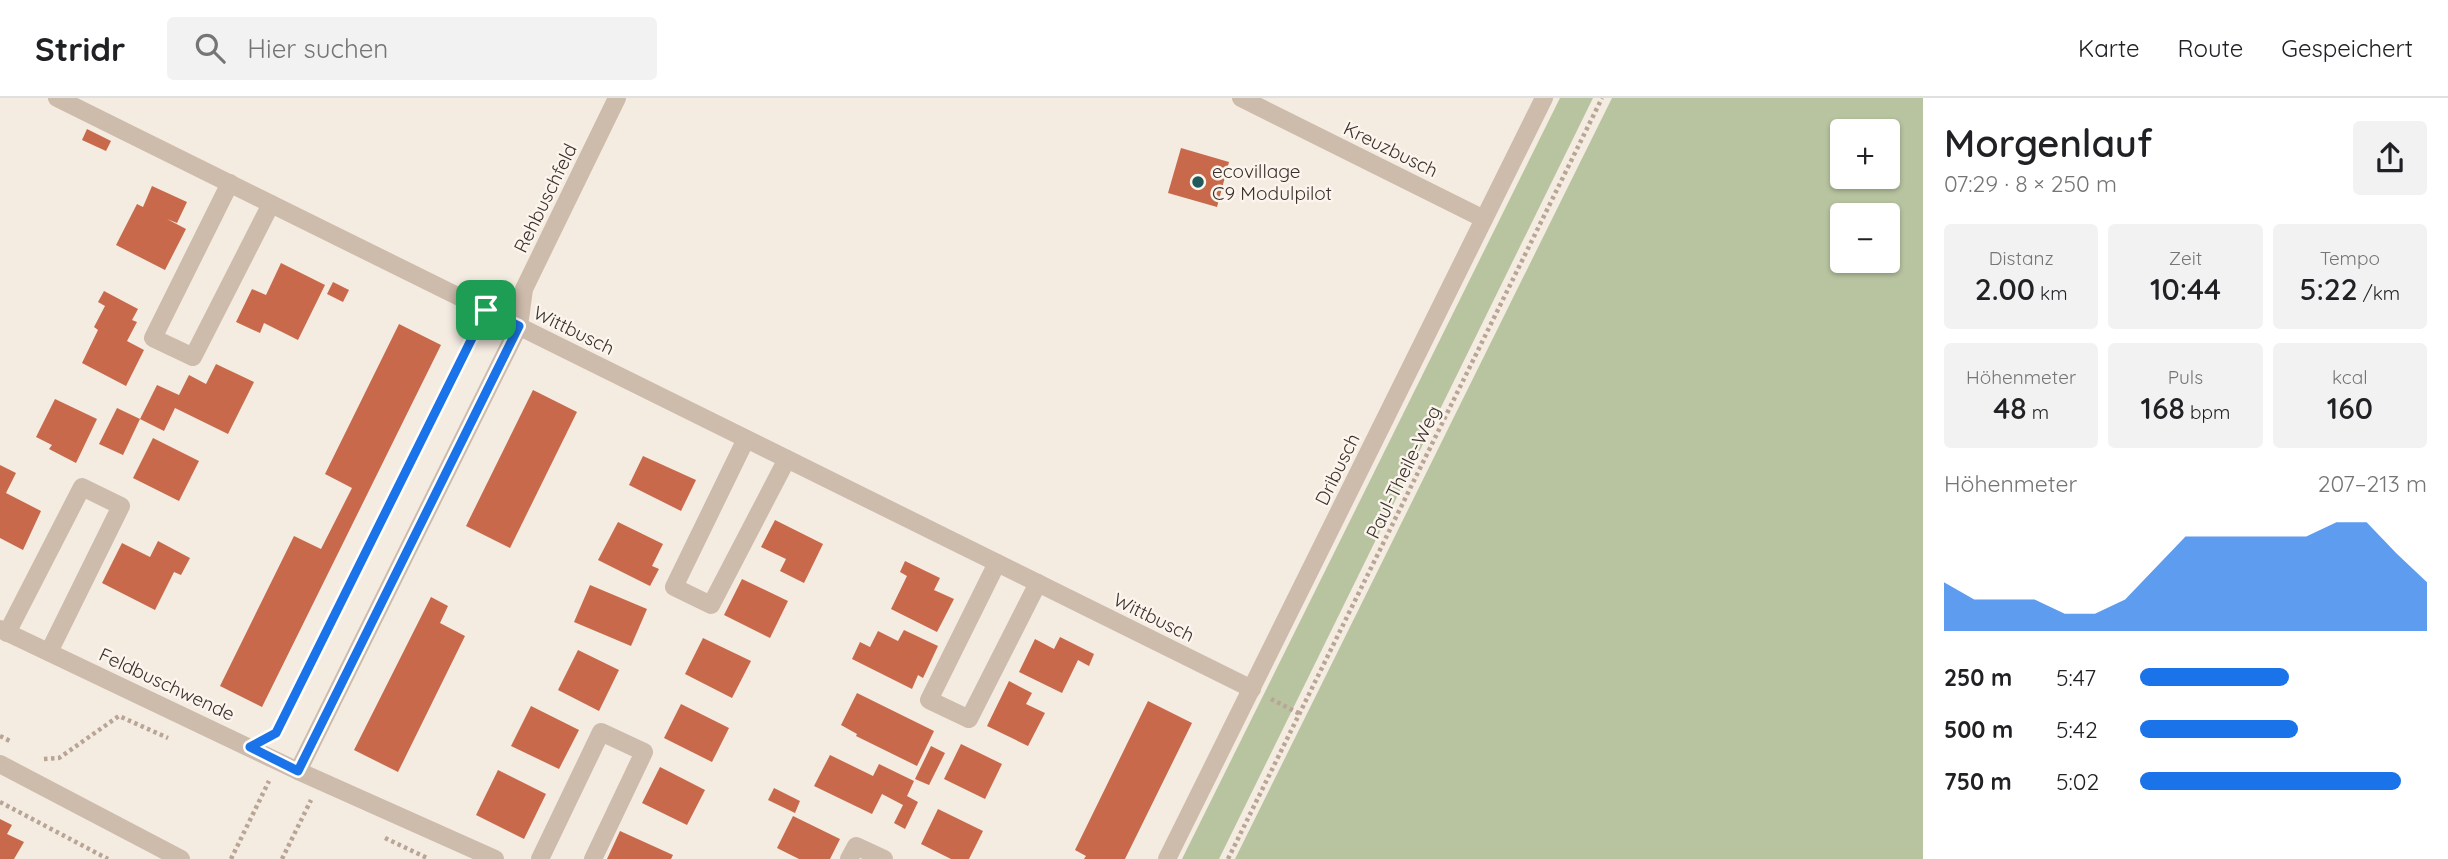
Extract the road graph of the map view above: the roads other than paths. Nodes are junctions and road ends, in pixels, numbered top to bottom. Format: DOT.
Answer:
graph roads {
  1 [pos="57,98"];
  2 [pos="617,98"];
  3 [pos="1241,98"];
  4 [pos="1544,98"];
  5 [pos="230,183"];
  6 [pos="271,204"];
  7 [pos="1484,219"];
  8 [pos="519,326"];
  9 [pos="746,439"];
  10 [pos="787,459"];
  11 [pos="998,563"];
  12 [pos="1038,583"];
  13 [pos="4,631"];
  14 [pos="49,652"];
  15 [pos="1252,689"];
  16 [pos="0,764"];
  17 [pos="298,771"];
  18 [pos="181,859"];
  19 [pos="495,859"];
  20 [pos="540,859"];
  21 [pos="593,859"];
  22 [pos="849,859"];
  23 [pos="884,859"];
  24 [pos="1167,859"];
  1 -- 5 [label="street, Wittbusch"];
  2 -- 8 [label="street, Rehbuschfeld"];
  3 -- 7 [label="street, Kreuzbusch"];
  4 -- 7 [label="street, Dribusch"];
  5 -- 6 [label="street, Wittbusch"];
  5 -- 6 [label="street"];
  6 -- 8 [label="street, Wittbusch"];
  7 -- 15 [label="street, Dribusch"];
  8 -- 9 [label="street, Wittbusch"];
  8 -- 17 [label="street, Rehbuschfeld"];
  9 -- 10 [label="street, Wittbusch"];
  9 -- 10 [label="street"];
  10 -- 11 [label="street, Wittbusch"];
  11 -- 12 [label="street, Wittbusch"];
  11 -- 12 [label="street"];
  12 -- 15 [label="street, Wittbusch"];
  13 -- 14 [label="street, Feldbuschwende"];
  13 -- 14 [label="street, Feldbuschwende"];
  14 -- 17 [label="street, Feldbuschwende"];
  15 -- 24 [label="street, Dribusch"];
  16 -- 18 [label="street"];
  17 -- 19 [label="street, Feldbuschwende"];
  20 -- 21 [label="street"];
  22 -- 23 [label="street"];
}
